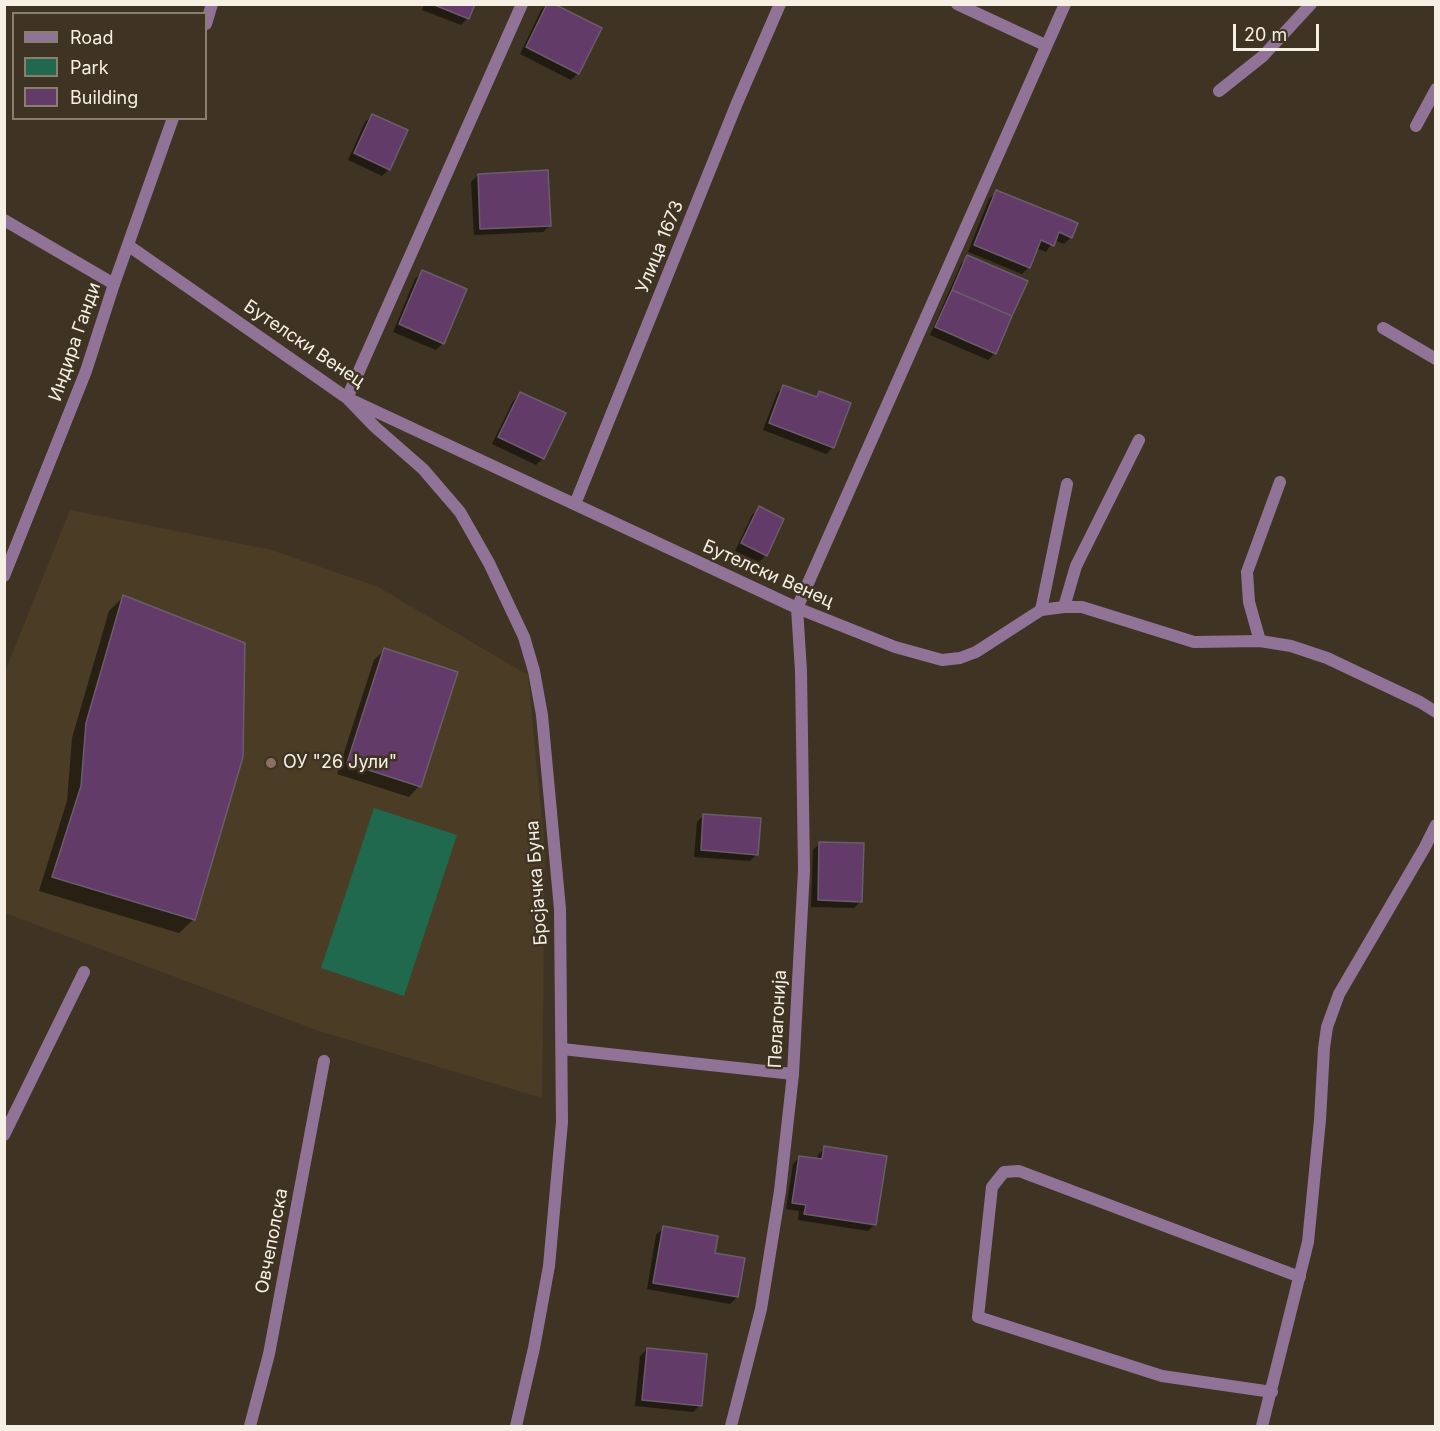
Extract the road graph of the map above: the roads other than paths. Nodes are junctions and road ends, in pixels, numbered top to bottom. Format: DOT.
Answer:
graph roads {
  1 [pos="212,4"];
  2 [pos="522,4"];
  3 [pos="780,4"];
  4 [pos="957,4"];
  5 [pos="1065,4"];
  6 [pos="1311,4"];
  7 [pos="207,21"];
  8 [pos="1046,45"];
  9 [pos="1436,89"];
  10 [pos="1219,91"];
  11 [pos="172,120"];
  12 [pos="1416,126"];
  13 [pos="4,220"];
  14 [pos="129,246"];
  15 [pos="114,284"];
  16 [pos="1383,328"];
  17 [pos="1436,359"];
  18 [pos="347,398"];
  19 [pos="1139,440"];
  20 [pos="1280,482"];
  21 [pos="1067,484"];
  22 [pos="575,504"];
  23 [pos="4,576"];
  24 [pos="1064,606"];
  25 [pos="797,608"];
  26 [pos="1041,610"];
  27 [pos="1260,641"];
  28 [pos="1436,712"];
  29 [pos="1436,825"];
  30 [pos="84,972"];
  31 [pos="562,1049"];
  32 [pos="324,1061"];
  33 [pos="793,1074"];
  34 [pos="4,1135"];
  35 [pos="1300,1277"];
  36 [pos="1272,1392"];
  37 [pos="250,1426"];
  38 [pos="516,1426"];
  39 [pos="730,1426"];
  40 [pos="1262,1426"];
  1 -- 7 [label="street"];
  2 -- 18 [label="street"];
  3 -- 22 [label="street, Улица 1673"];
  4 -- 8 [label="street"];
  5 -- 8 [label="street"];
  6 -- 10 [label="street"];
  8 -- 25 [label="street"];
  9 -- 12 [label="street"];
  11 -- 14 [label="street, Индира Ганди"];
  13 -- 15 [label="street"];
  14 -- 15 [label="street, Индира Ганди"];
  14 -- 18 [label="street, Бутелски Венец"];
  15 -- 23 [label="street, Индира Ганди"];
  16 -- 17 [label="street"];
  18 -- 22 [label="street, Бутелски Венец"];
  18 -- 31 [label="street, Брсјачка Буна"];
  19 -- 24 [label="street"];
  20 -- 27 [label="street"];
  21 -- 26 [label="street"];
  22 -- 25 [label="street, Бутелски Венец"];
  24 -- 26 [label="street, Бутелски Венец"];
  24 -- 27 [label="street, Бутелски Венец"];
  25 -- 26 [label="street, Бутелски Венец"];
  25 -- 33 [label="street, Пелагонија"];
  27 -- 28 [label="street, Бутелски Венец"];
  29 -- 35 [label="street"];
  30 -- 34 [label="street"];
  31 -- 33 [label="street"];
  31 -- 38 [label="street, Брсјачка Буна"];
  32 -- 37 [label="street, Овчеполска"];
  33 -- 39 [label="street, Пелагонија"];
  35 -- 36 [label="street"];
  35 -- 36 [label="street"];
  36 -- 40 [label="street"];
}
